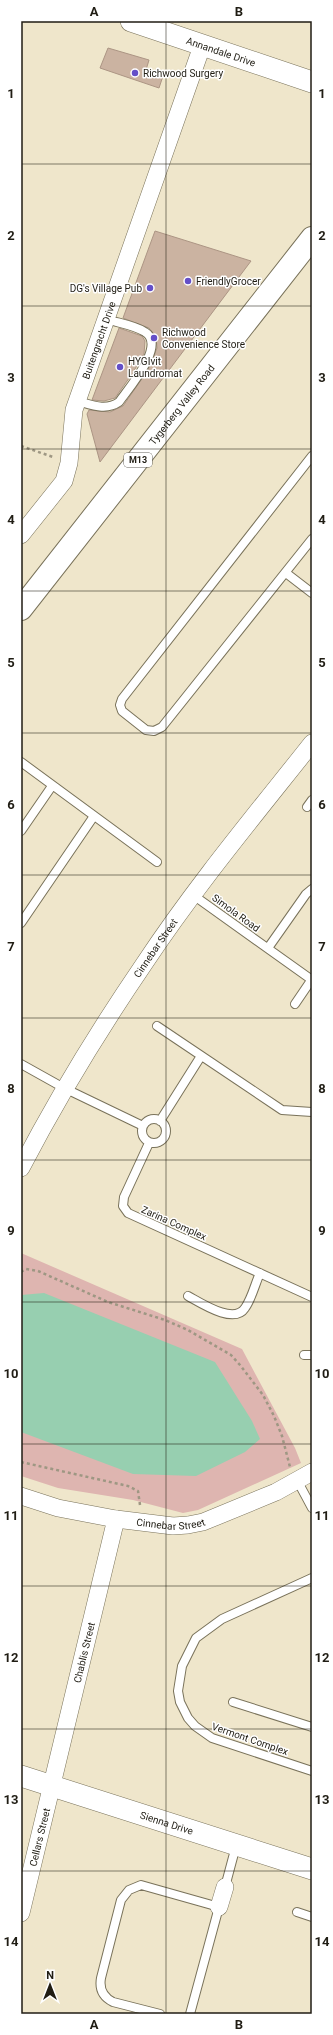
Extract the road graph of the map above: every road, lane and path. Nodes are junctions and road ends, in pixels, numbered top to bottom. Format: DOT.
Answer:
graph roads {
  1 [pos="131,21"];
  2 [pos="202,46"];
  3 [pos="312,82"];
  4 [pos="312,238"];
  5 [pos="106,319"];
  6 [pos="77,401"];
  7 [pos="21,446"];
  8 [pos="312,456"];
  9 [pos="69,463"];
  10 [pos="21,535"];
  11 [pos="312,539"];
  12 [pos="286,574"];
  13 [pos="312,593"];
  14 [pos="21,608"];
  15 [pos="312,743"];
  16 [pos="21,762"];
  17 [pos="52,786"];
  18 [pos="94,816"];
  19 [pos="21,831"];
  20 [pos="157,862"];
  21 [pos="312,889"];
  22 [pos="193,895"];
  23 [pos="21,923"];
  24 [pos="268,948"];
  25 [pos="312,979"];
  26 [pos="295,1004"];
  27 [pos="157,1026"];
  28 [pos="201,1056"];
  29 [pos="21,1064"];
  30 [pos="64,1088"];
  31 [pos="312,1112"];
  32 [pos="160,1121"];
  33 [pos="143,1126"];
  34 [pos="149,1143"];
  35 [pos="21,1168"];
  36 [pos="21,1272"];
  37 [pos="260,1273"];
  38 [pos="188,1296"];
  39 [pos="312,1297"];
  40 [pos="21,1462"];
  41 [pos="312,1472"];
  42 [pos="295,1476"];
  43 [pos="21,1496"];
  44 [pos="140,1505"];
  45 [pos="312,1508"];
  46 [pos="116,1519"];
  47 [pos="312,1578"];
  48 [pos="233,1702"];
  49 [pos="312,1727"];
  50 [pos="312,1771"];
  51 [pos="21,1776"];
  52 [pos="51,1785"];
  53 [pos="236,1845"];
  54 [pos="312,1869"];
  55 [pos="225,1887"];
  56 [pos="219,1907"];
  57 [pos="297,1912"];
  58 [pos="21,1913"];
  59 [pos="312,1917"];
  60 [pos="160,2014"];
  61 [pos="190,2014"];
  1 -- 2 [label="street, Annandale Drive"];
  2 -- 3 [label="street, Annandale Drive"];
  2 -- 5 [label="street, Buitengracht Drive"];
  4 -- 14 [label="main road, Tygerberg Valley Road / M13"];
  5 -- 6 [label="street, Buitengracht Drive"];
  5 -- 6 [label="lane"];
  6 -- 9 [label="street, Buitengracht Drive"];
  7 -- 9 [label="path"];
  8 -- 12 [label="lane"];
  9 -- 10 [label="street, Buitengracht Drive"];
  11 -- 12 [label="lane"];
  12 -- 13 [label="lane"];
  15 -- 22 [label="street, Cinnebar Street"];
  16 -- 17 [label="lane"];
  17 -- 18 [label="lane"];
  17 -- 19 [label="lane"];
  18 -- 20 [label="lane"];
  18 -- 23 [label="lane"];
  21 -- 24 [label="lane"];
  22 -- 24 [label="lane, Simola Road"];
  22 -- 30 [label="street, Cinnebar Street"];
  24 -- 25 [label="lane, Simola Road"];
  25 -- 26 [label="lane, Simola Road"];
  27 -- 28 [label="lane"];
  28 -- 31 [label="lane"];
  28 -- 32 [label="lane"];
  29 -- 30 [label="lane"];
  30 -- 33 [label="lane"];
  30 -- 35 [label="street, Cinnebar Street"];
  32 -- 33 [label="lane"];
  32 -- 34 [label="lane"];
  33 -- 34 [label="lane"];
  34 -- 37 [label="lane, Zarina Complex"];
  36 -- 42 [label="path"];
  37 -- 38 [label="lane"];
  37 -- 39 [label="lane, Zarina Complex"];
  40 -- 44 [label="path"];
  41 -- 42 [label="street, Cinnebar Street"];
  42 -- 45 [label="lane"];
  42 -- 46 [label="street, Cinnebar Street"];
  43 -- 46 [label="street, Cinnebar Street"];
  46 -- 52 [label="street, Chablis Street"];
  47 -- 50 [label="lane, Vermont Complex"];
  48 -- 49 [label="lane"];
  51 -- 52 [label="street, Sienna Drive"];
  52 -- 53 [label="street, Sienna Drive"];
  52 -- 58 [label="street, Cellars Street"];
  53 -- 54 [label="street, Sienna Drive"];
  53 -- 55 [label="lane"];
  55 -- 56 [label="street"];
  56 -- 60 [label="lane"];
  56 -- 61 [label="lane"];
  57 -- 59 [label="lane"];
}
